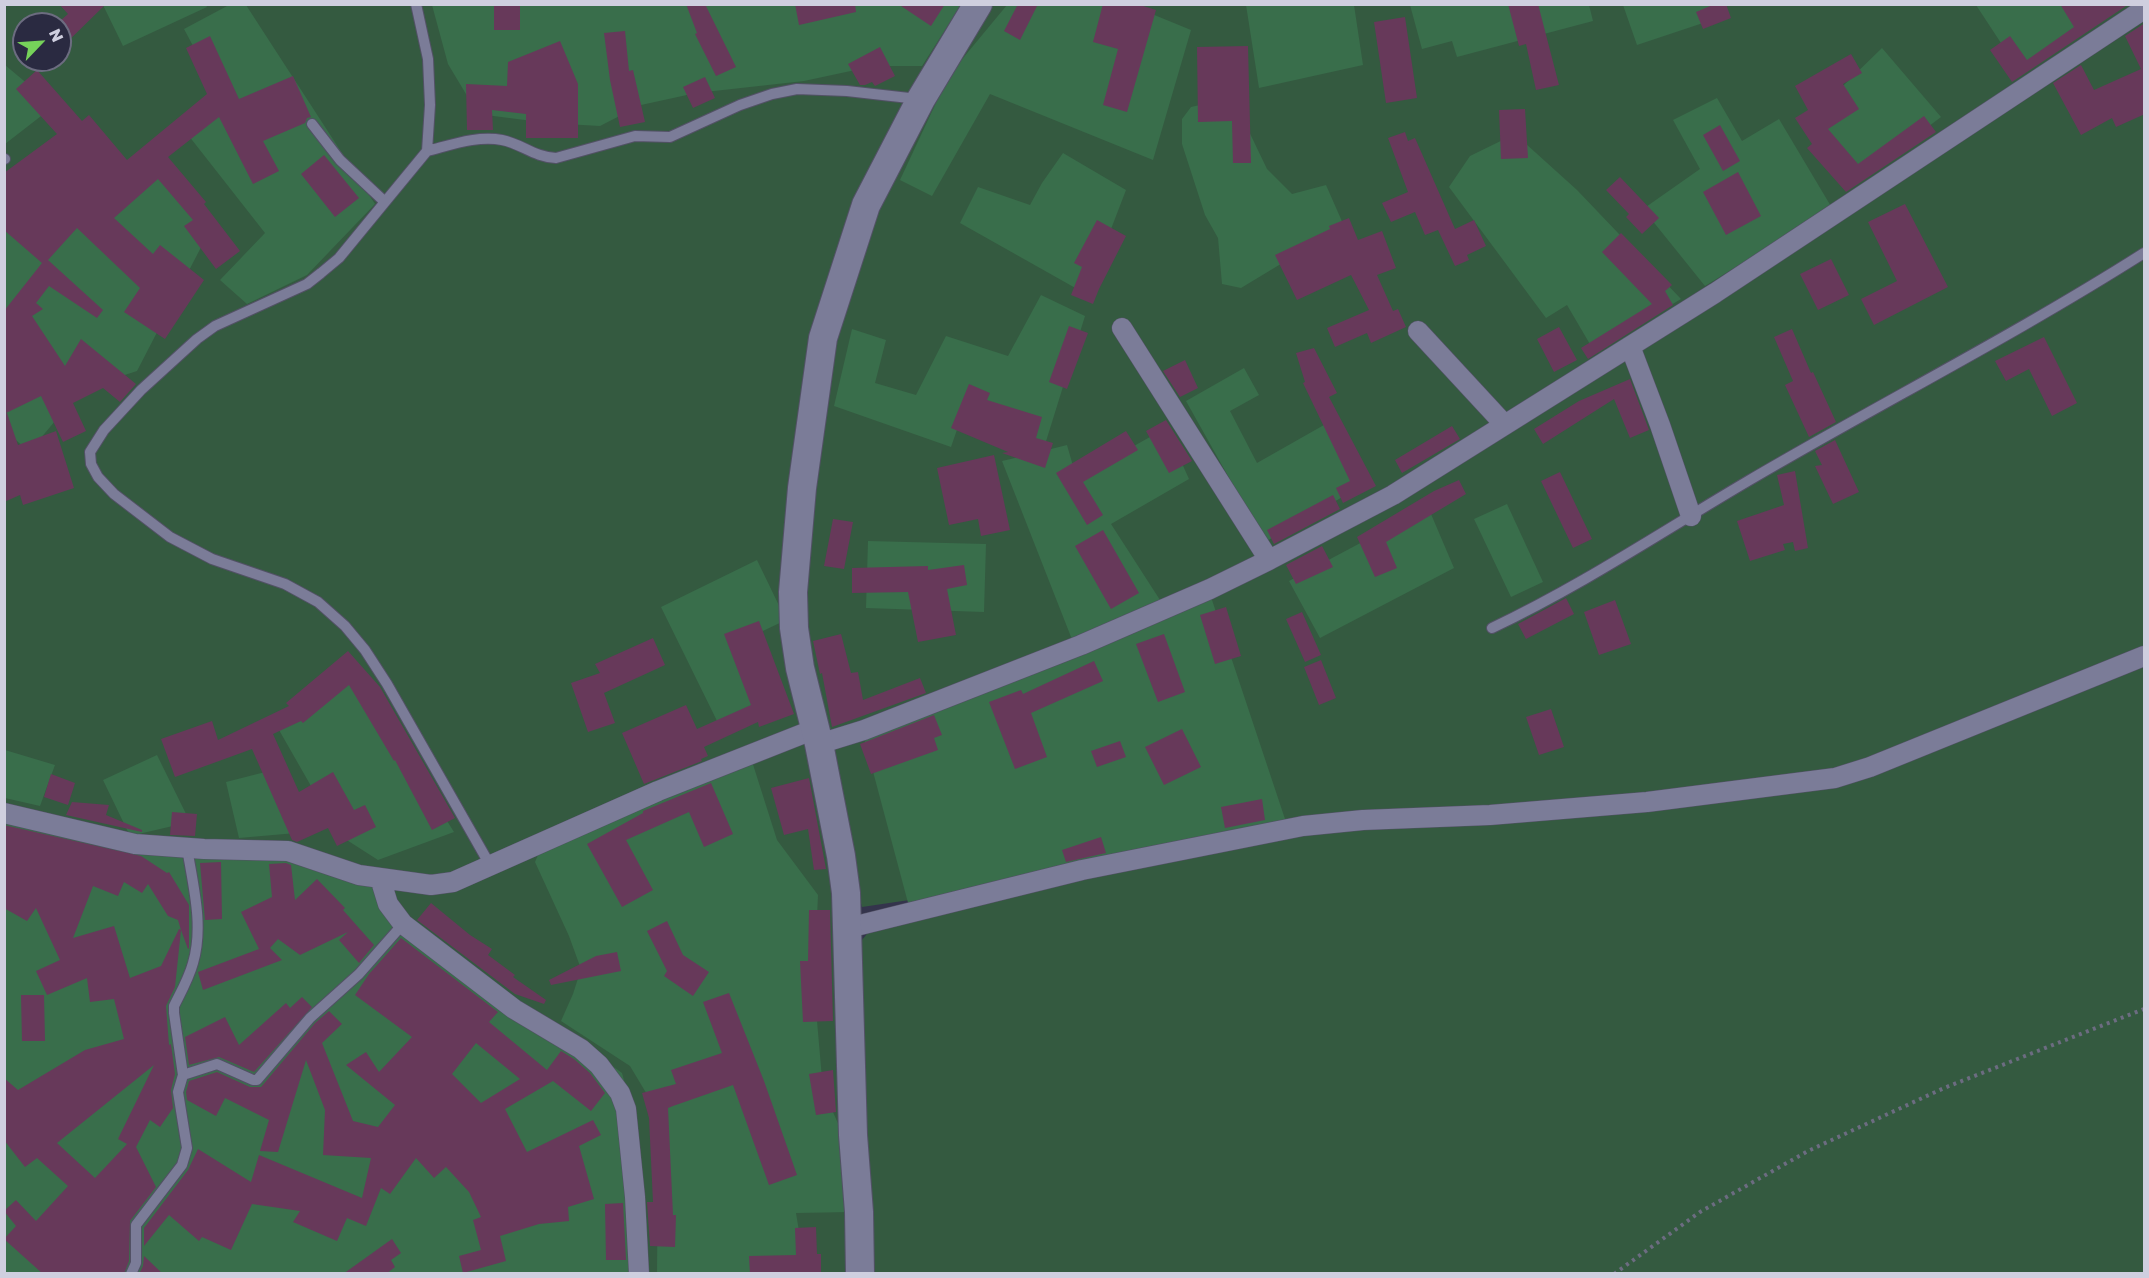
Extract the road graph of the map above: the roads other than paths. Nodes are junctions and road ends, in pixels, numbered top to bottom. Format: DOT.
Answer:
graph roads {
  1 [pos="416,4"];
  2 [pos="978,4"];
  3 [pos="2145,9"];
  4 [pos="921,99"];
  5 [pos="312,124"];
  6 [pos="427,150"];
  7 [pos="385,202"];
  8 [pos="2145,253"];
  9 [pos="1122,328"];
  10 [pos="1418,331"];
  11 [pos="1630,346"];
  12 [pos="1505,425"];
  13 [pos="1691,516"];
  14 [pos="1269,560"];
  15 [pos="1492,628"];
  16 [pos="2145,656"];
  17 [pos="817,737"];
  18 [pos="4,813"];
  19 [pos="187,848"];
  20 [pos="490,865"];
  21 [pos="380,878"];
  22 [pos="403,924"];
  23 [pos="848,928"];
  24 [pos="183,1075"];
  25 [pos="858,1234"];
  26 [pos="131,1274"];
  27 [pos="639,1274"];
  28 [pos="860,1274"];
  29 [pos="874,1274"];
  1 -- 6 [label="lane"];
  2 -- 4 [label="street"];
  3 -- 11 [label="street"];
  4 -- 6 [label="lane"];
  4 -- 17 [label="street"];
  5 -- 7 [label="lane"];
  6 -- 7 [label="lane"];
  7 -- 20 [label="lane"];
  8 -- 13 [label="lane"];
  9 -- 14 [label="street"];
  10 -- 12 [label="street"];
  11 -- 12 [label="street"];
  11 -- 13 [label="street"];
  12 -- 14 [label="street"];
  13 -- 15 [label="lane"];
  14 -- 17 [label="street"];
  16 -- 23 [label="street"];
  17 -- 20 [label="street"];
  17 -- 23 [label="street"];
  18 -- 19 [label="street"];
  19 -- 21 [label="street"];
  19 -- 24 [label="lane"];
  20 -- 21 [label="street"];
  21 -- 22 [label="street"];
  22 -- 24 [label="lane"];
  22 -- 27 [label="street"];
  23 -- 25 [label="street"];
  24 -- 26 [label="lane"];
  25 -- 28 [label="street"];
  25 -- 29 [label="street"];
}
